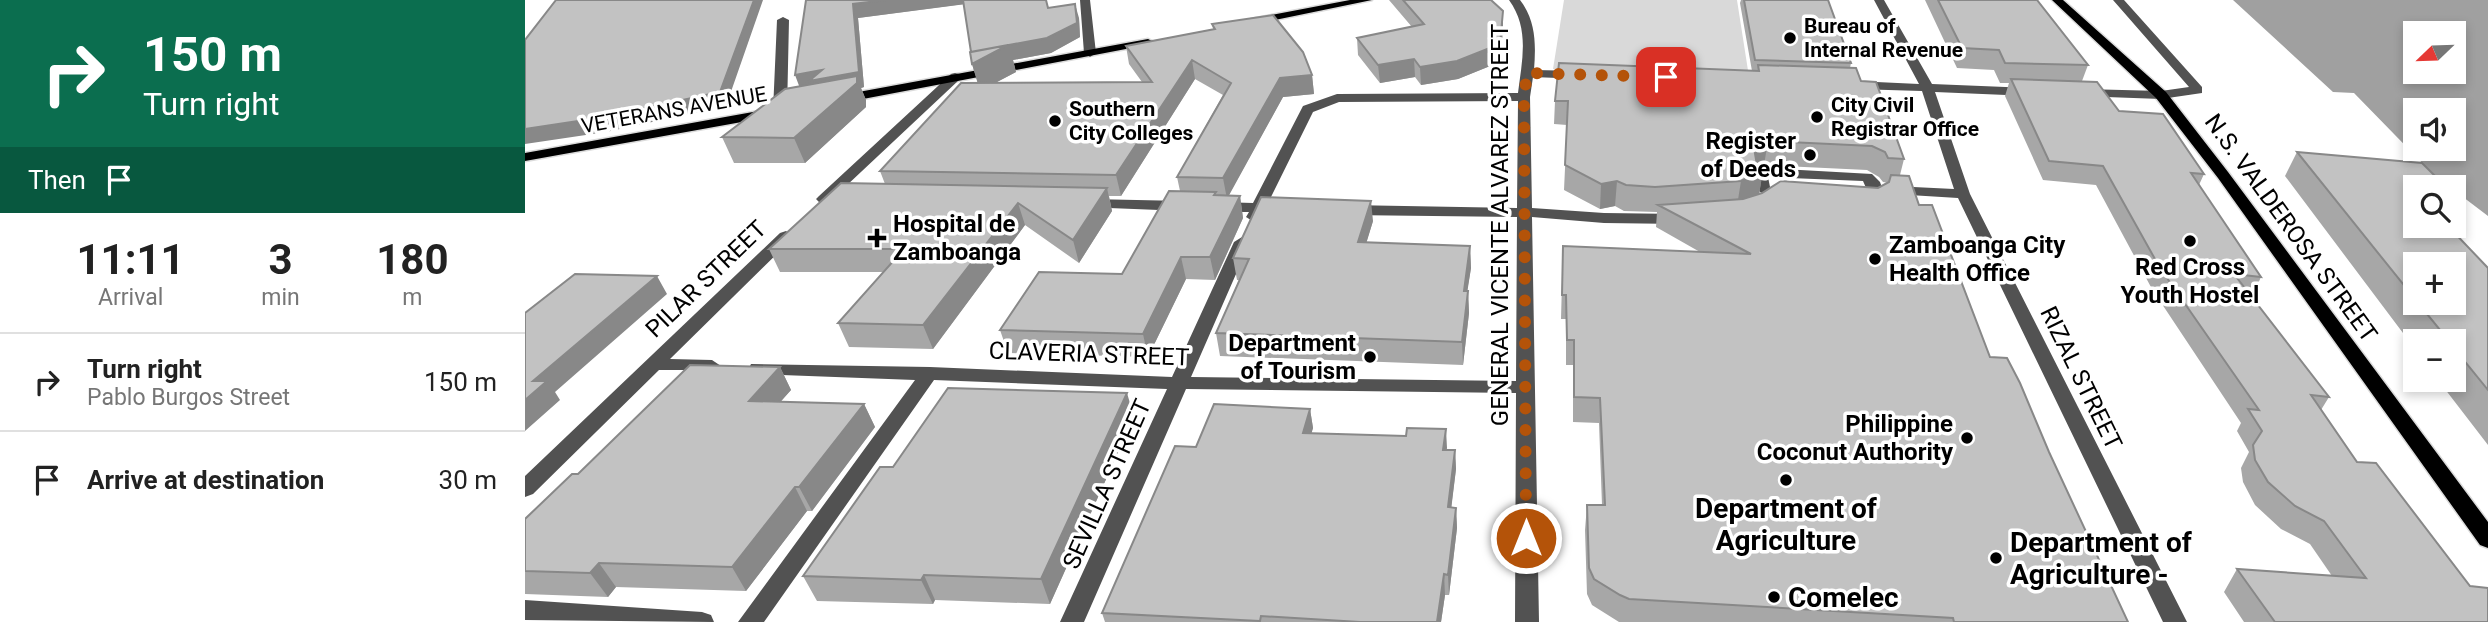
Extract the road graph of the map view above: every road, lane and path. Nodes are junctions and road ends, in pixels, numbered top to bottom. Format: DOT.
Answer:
graph roads {
  1 [pos="1085,0"];
  2 [pos="1367,0"];
  3 [pos="1514,0"];
  4 [pos="1879,0"];
  5 [pos="2057,0"];
  6 [pos="2118,0"];
  7 [pos="783,20"];
  8 [pos="1235,25"];
  9 [pos="1156,40"];
  10 [pos="1090,53"];
  11 [pos="1527,73"];
  12 [pos="1597,75"];
  13 [pos="955,77"];
  14 [pos="1845,85"];
  15 [pos="1927,89"];
  16 [pos="2038,92"];
  17 [pos="2065,93"];
  18 [pos="2161,95"];
  19 [pos="1524,97"];
  20 [pos="834,100"];
  21 [pos="787,109"];
  22 [pos="525,157"];
  23 [pos="1875,189"];
  24 [pos="1963,194"];
  25 [pos="827,197"];
  26 [pos="855,197"];
  27 [pos="1077,203"];
  28 [pos="1258,208"];
  29 [pos="1298,209"];
  30 [pos="1338,209"];
  31 [pos="1525,213"];
  32 [pos="1693,219"];
  33 [pos="653,365"];
  34 [pos="930,373"];
  35 [pos="1178,383"];
  36 [pos="1524,387"];
  37 [pos="525,489"];
  38 [pos="2488,539"];
  39 [pos="525,610"];
  40 [pos="702,622"];
  41 [pos="750,622"];
  42 [pos="1073,622"];
  43 [pos="1527,622"];
  44 [pos="2175,622"];
  1 -- 10 [label="street"];
  2 -- 8 [label="main road"];
  3 -- 11 [label="street, GENERAL VICENTE ALVAREZ STREET"];
  4 -- 15 [label="street, RIZAL STREET"];
  5 -- 18 [label="main road, N.S. VALDEROSA STREET"];
  6 -- 18 [label="street"];
  7 -- 21 [label="street"];
  9 -- 10 [label="main road"];
  10 -- 13 [label="main road"];
  11 -- 12 [label="street"];
  11 -- 19 [label="street, GENERAL VICENTE ALVAREZ STREET"];
  13 -- 20 [label="main road"];
  13 -- 25 [label="street, PILAR STREET"];
  14 -- 15 [label="street"];
  15 -- 16 [label="street"];
  15 -- 24 [label="street, RIZAL STREET"];
  17 -- 18 [label="street"];
  18 -- 38 [label="main road, N.S. VALDEROSA STREET"];
  19 -- 28 [label="street, SEVILLA STREET"];
  19 -- 31 [label="street, GENERAL VICENTE ALVAREZ STREET"];
  21 -- 22 [label="main road, VETERANS AVENUE"];
  23 -- 23 [label="street"];
  23 -- 24 [label="street"];
  24 -- 44 [label="street, RIZAL STREET"];
  25 -- 26 [label="street"];
  25 -- 33 [label="street, PILAR STREET"];
  27 -- 28 [label="street"];
  28 -- 29 [label="street"];
  28 -- 35 [label="street, SEVILLA STREET"];
  30 -- 31 [label="street"];
  31 -- 32 [label="street"];
  31 -- 36 [label="street, GENERAL VICENTE ALVAREZ STREET"];
  33 -- 34 [label="street, CLAVERIA STREET"];
  33 -- 37 [label="street, PILAR STREET"];
  34 -- 35 [label="street, CLAVERIA STREET"];
  34 -- 41 [label="street"];
  35 -- 36 [label="street, CLAVERIA STREET"];
  35 -- 42 [label="street, SEVILLA STREET"];
  36 -- 43 [label="street, GENERAL VICENTE ALVAREZ STREET"];
  39 -- 40 [label="street"];
}
